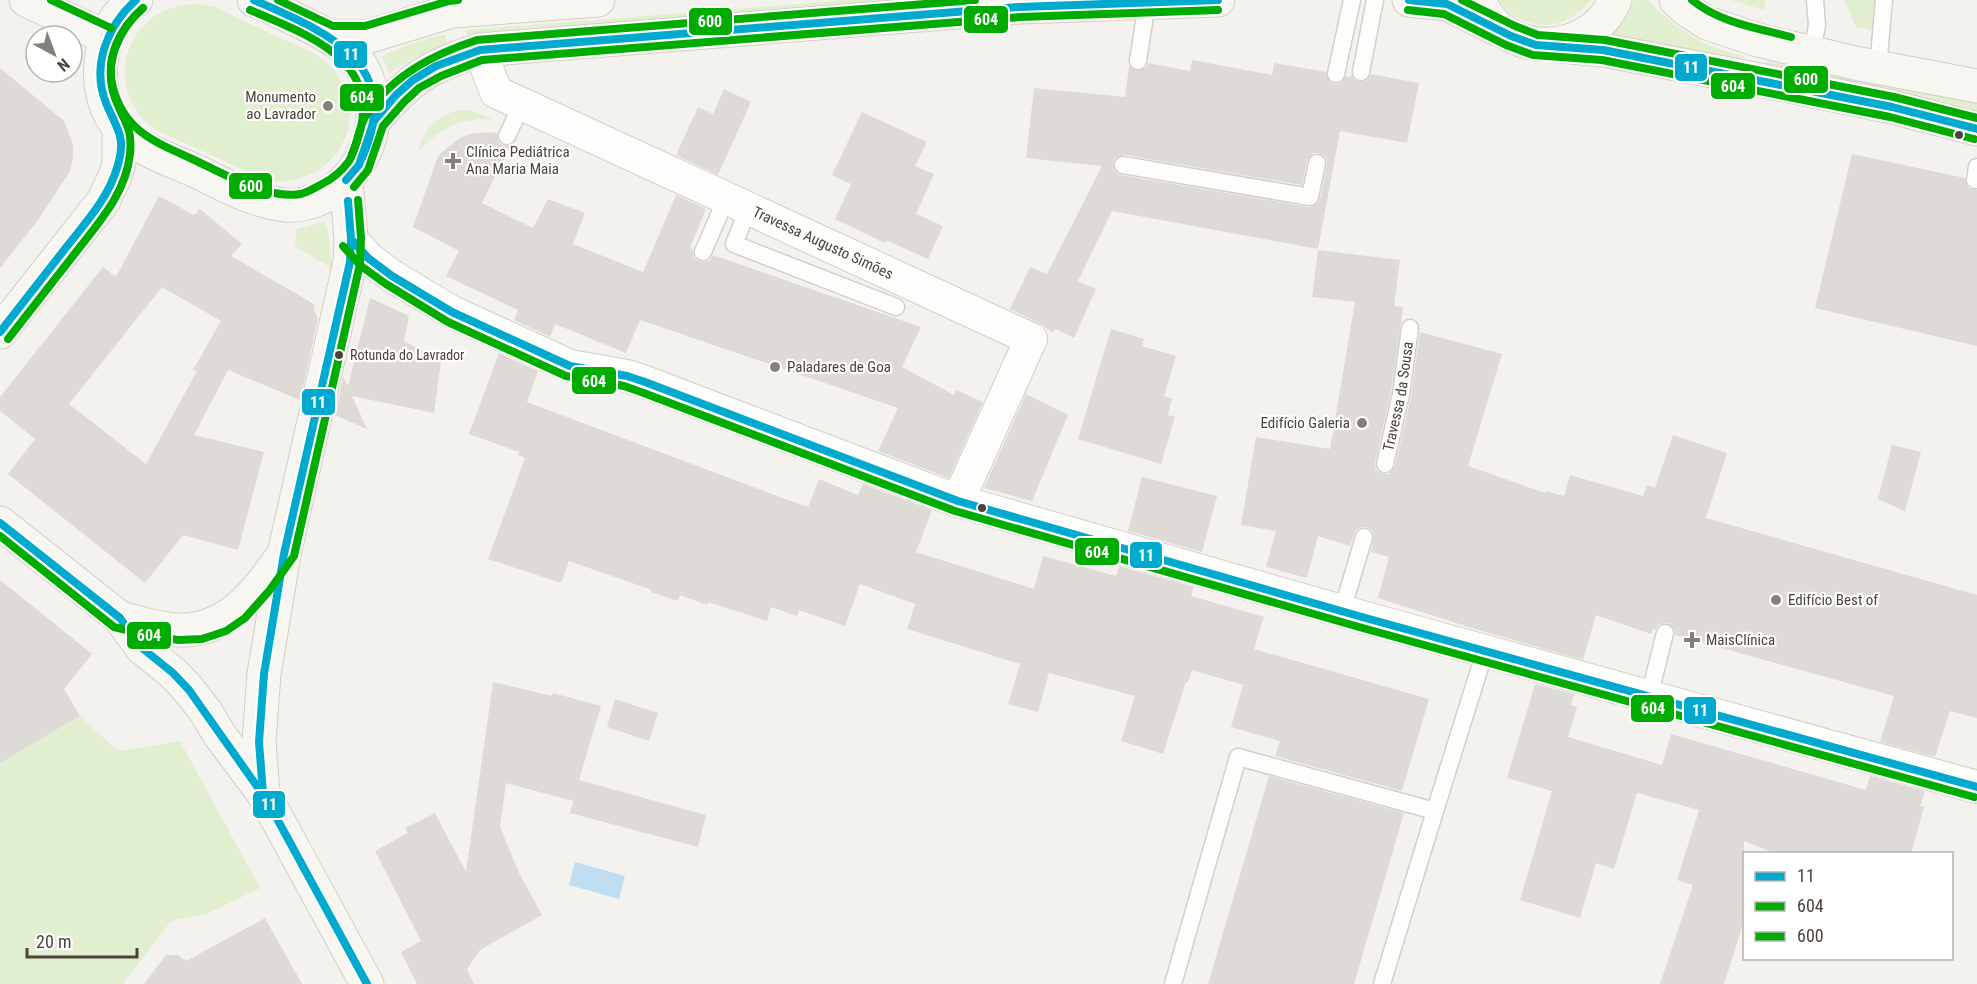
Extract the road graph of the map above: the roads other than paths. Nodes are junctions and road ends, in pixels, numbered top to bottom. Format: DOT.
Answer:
graph roads {
  1 [pos="26,0"];
  2 [pos="136,0"];
  3 [pos="254,0"];
  4 [pos="598,0"];
  5 [pos="1218,0"];
  6 [pos="1352,0"];
  7 [pos="1375,0"];
  8 [pos="1409,0"];
  9 [pos="1479,0"];
  10 [pos="1615,0"];
  11 [pos="1676,0"];
  12 [pos="1815,0"];
  13 [pos="1884,0"];
  14 [pos="1147,3"];
  15 [pos="1511,36"];
  16 [pos="331,37"];
  17 [pos="107,38"];
  18 [pos="1552,45"];
  19 [pos="480,50"];
  20 [pos="1812,52"];
  21 [pos="1138,61"];
  22 [pos="1878,67"];
  23 [pos="1360,72"];
  24 [pos="1336,74"];
  25 [pos="1977,86"];
  26 [pos="522,104"];
  27 [pos="374,121"];
  28 [pos="119,128"];
  29 [pos="1977,129"];
  30 [pos="507,136"];
  31 [pos="1317,163"];
  32 [pos="1123,165"];
  33 [pos="346,180"];
  34 [pos="737,204"];
  35 [pos="351,239"];
  36 [pos="703,252"];
  37 [pos="896,307"];
  38 [pos="1410,328"];
  39 [pos="0,332"];
  40 [pos="1385,464"];
  41 [pos="958,501"];
  42 [pos="0,524"];
  43 [pos="1364,537"];
  44 [pos="284,554"];
  45 [pos="1342,611"];
  46 [pos="120,618"];
  47 [pos="1665,633"];
  48 [pos="1485,651"];
  49 [pos="1649,697"];
  50 [pos="1977,787"];
  51 [pos="263,793"];
  52 [pos="1436,811"];
  53 [pos="367,984"];
  54 [pos="1173,984"];
  55 [pos="1382,984"];
  1 -- 17 [label="main road"];
  2 -- 17 [label="main road"];
  3 -- 16 [label="main road"];
  4 -- 16 [label="main road"];
  5 -- 14 [label="main road"];
  6 -- 24 [label="lane"];
  7 -- 23 [label="lane"];
  8 -- 15 [label="main road"];
  9 -- 15 [label="main road"];
  10 -- 18 [label="main road"];
  11 -- 20 [label="main road"];
  12 -- 20 [label="lane"];
  13 -- 22 [label="lane"];
  14 -- 19 [label="main road"];
  14 -- 21 [label="lane"];
  15 -- 18 [label="main road"];
  16 -- 27 [label="main road"];
  17 -- 28 [label="main road"];
  18 -- 29 [label="main road"];
  19 -- 26 [label="street, Travessa Augusto Simões"];
  19 -- 27 [label="main road"];
  20 -- 22 [label="main road"];
  22 -- 25 [label="main road"];
  26 -- 30 [label="lane"];
  26 -- 34 [label="street, Travessa Augusto Simões"];
  27 -- 33 [label="main road"];
  28 -- 33 [label="main road"];
  28 -- 39 [label="main road"];
  31 -- 32 [label="lane"];
  33 -- 35 [label="main road"];
  34 -- 36 [label="lane"];
  34 -- 37 [label="lane"];
  34 -- 41 [label="street, Travessa Augusto Simões"];
  35 -- 41 [label="street"];
  35 -- 44 [label="main road"];
  38 -- 40 [label="lane, Travessa da Sousa"];
  41 -- 45 [label="street"];
  42 -- 46 [label="main road"];
  43 -- 45 [label="lane"];
  44 -- 46 [label="main road"];
  44 -- 51 [label="main road"];
  45 -- 48 [label="street"];
  46 -- 51 [label="main road"];
  47 -- 49 [label="lane"];
  48 -- 49 [label="street"];
  48 -- 52 [label="lane"];
  49 -- 50 [label="street"];
  51 -- 53 [label="main road"];
  52 -- 54 [label="lane"];
  52 -- 55 [label="lane"];
}
